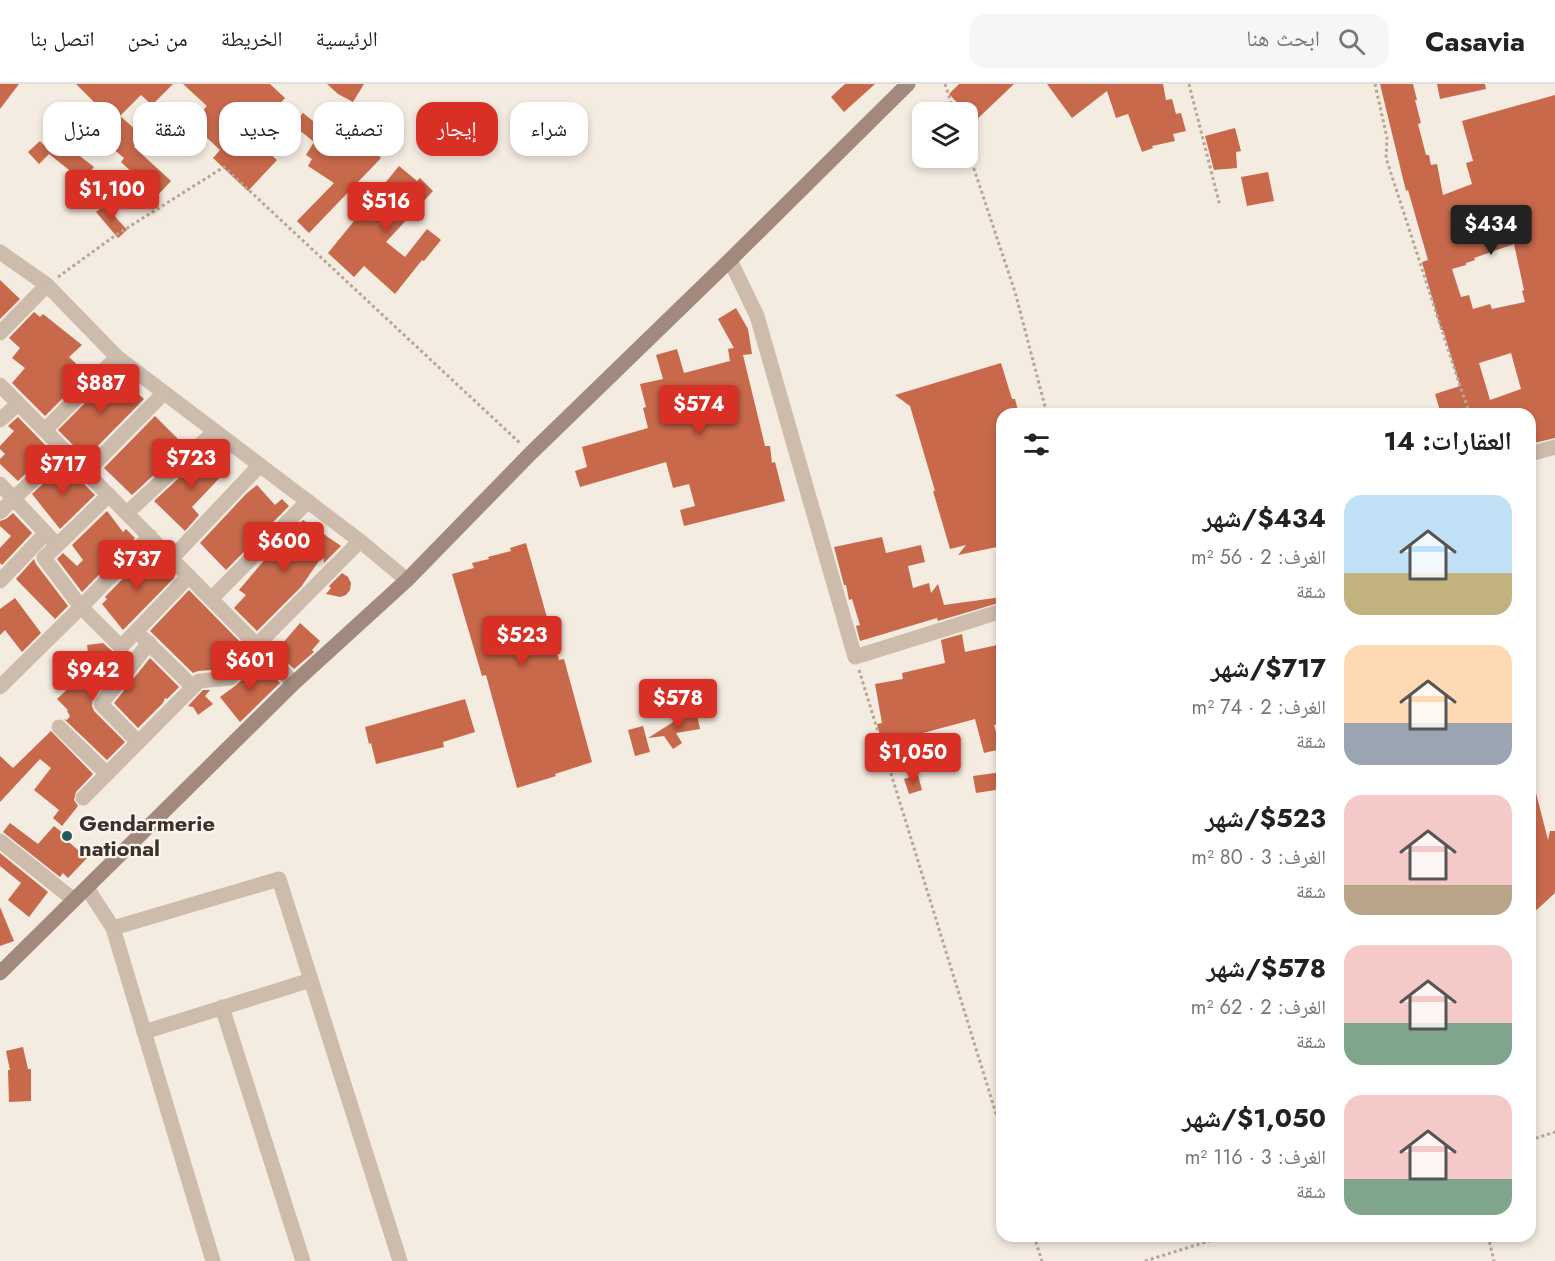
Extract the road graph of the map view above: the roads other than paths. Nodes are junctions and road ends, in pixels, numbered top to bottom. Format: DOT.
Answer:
graph roads {
  1 [pos="908,84"];
  2 [pos="0,252"];
  3 [pos="730,260"];
  4 [pos="47,285"];
  5 [pos="0,333"];
  6 [pos="117,357"];
  7 [pos="0,386"];
  8 [pos="164,393"];
  9 [pos="18,404"];
  10 [pos="0,420"];
  11 [pos="45,430"];
  12 [pos="215,431"];
  13 [pos="1555,447"];
  14 [pos="64,450"];
  15 [pos="1536,452"];
  16 [pos="260,465"];
  17 [pos="86,472"];
  18 [pos="0,484"];
  19 [pos="109,495"];
  20 [pos="14,498"];
  21 [pos="308,501"];
  22 [pos="0,512"];
  23 [pos="127,513"];
  24 [pos="46,533"];
  25 [pos="150,537"];
  26 [pos="360,540"];
  27 [pos="57,545"];
  28 [pos="172,558"];
  29 [pos="189,576"];
  30 [pos="406,580"];
  31 [pos="0,581"];
  32 [pos="211,599"];
  33 [pos="81,607"];
  34 [pos="996,613"];
  35 [pos="136,631"];
  36 [pos="149,644"];
  37 [pos="257,645"];
  38 [pos="294,683"];
  39 [pos="0,687"];
  40 [pos="193,687"];
  41 [pos="59,727"];
  42 [pos="138,742"];
  43 [pos="107,774"];
  44 [pos="83,798"];
  45 [pos="0,841"];
  46 [pos="87,888"];
  47 [pos="74,900"];
  48 [pos="113,928"];
  49 [pos="0,973"];
  50 [pos="311,980"];
  51 [pos="222,1007"];
  52 [pos="144,1032"];
  53 [pos="213,1261"];
  54 [pos="303,1261"];
  55 [pos="400,1261"];
  1 -- 3 [label="main road"];
  2 -- 4 [label="street"];
  3 -- 30 [label="main road"];
  3 -- 34 [label="street"];
  4 -- 5 [label="street"];
  4 -- 6 [label="street"];
  6 -- 8 [label="street"];
  6 -- 11 [label="street"];
  7 -- 9 [label="street"];
  8 -- 12 [label="street"];
  8 -- 17 [label="street"];
  9 -- 10 [label="street"];
  9 -- 11 [label="street"];
  11 -- 14 [label="street"];
  12 -- 16 [label="street"];
  12 -- 23 [label="street"];
  13 -- 15 [label="street"];
  14 -- 17 [label="street"];
  14 -- 20 [label="street"];
  16 -- 21 [label="street"];
  16 -- 28 [label="street"];
  17 -- 19 [label="street"];
  18 -- 20 [label="street"];
  19 -- 23 [label="street"];
  19 -- 27 [label="street"];
  20 -- 22 [label="street"];
  20 -- 24 [label="street"];
  21 -- 26 [label="street"];
  21 -- 32 [label="street"];
  23 -- 25 [label="street"];
  24 -- 27 [label="street"];
  24 -- 31 [label="street"];
  25 -- 28 [label="street"];
  25 -- 33 [label="street"];
  26 -- 30 [label="street"];
  26 -- 37 [label="street"];
  27 -- 33 [label="street"];
  28 -- 29 [label="street"];
  29 -- 32 [label="street"];
  29 -- 35 [label="street"];
  30 -- 38 [label="main road"];
  32 -- 37 [label="street"];
  33 -- 35 [label="street"];
  33 -- 39 [label="street"];
  35 -- 36 [label="street"];
  36 -- 40 [label="street"];
  36 -- 42 [label="street"];
  37 -- 38 [label="street"];
  37 -- 40 [label="street"];
  38 -- 46 [label="main road"];
  40 -- 42 [label="street"];
  41 -- 43 [label="street"];
  42 -- 43 [label="street"];
  43 -- 44 [label="street"];
  45 -- 47 [label="street"];
  46 -- 47 [label="main road"];
  46 -- 48 [label="street"];
  47 -- 49 [label="main road"];
  48 -- 50 [label="street"];
  48 -- 52 [label="street"];
  50 -- 51 [label="street"];
  50 -- 55 [label="street"];
  51 -- 52 [label="street"];
  51 -- 54 [label="street"];
  52 -- 53 [label="street"];
}
